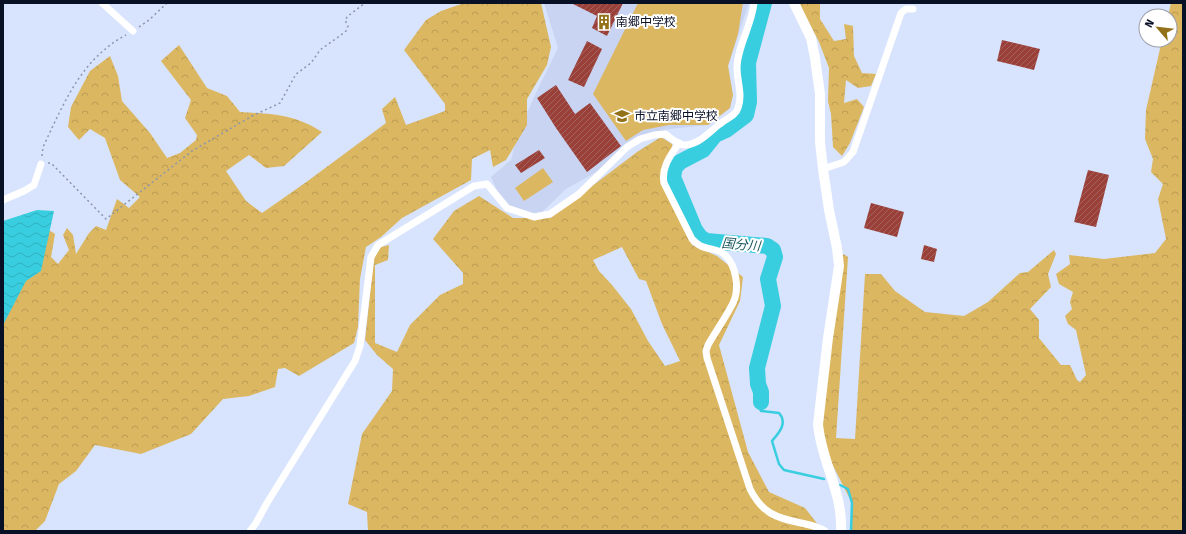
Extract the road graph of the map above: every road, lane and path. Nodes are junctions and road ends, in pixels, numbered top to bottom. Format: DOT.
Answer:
graph roads {
  1 [pos="102,3"];
  2 [pos="167,3"];
  3 [pos="365,3"];
  4 [pos="754,3"];
  5 [pos="794,3"];
  6 [pos="913,9"];
  7 [pos="132,31"];
  8 [pos="679,144"];
  9 [pos="41,164"];
  10 [pos="823,169"];
  11 [pos="3,200"];
  12 [pos="250,531"];
  13 [pos="825,531"];
  14 [pos="841,531"];
  1 -- 7 [label="street"];
  2 -- 7 [label="path"];
  3 -- 9 [label="path"];
  4 -- 8 [label="street"];
  5 -- 10 [label="street"];
  6 -- 10 [label="street"];
  7 -- 9 [label="path"];
  8 -- 12 [label="street"];
  8 -- 13 [label="street"];
  9 -- 11 [label="street"];
  10 -- 14 [label="street"];
}
